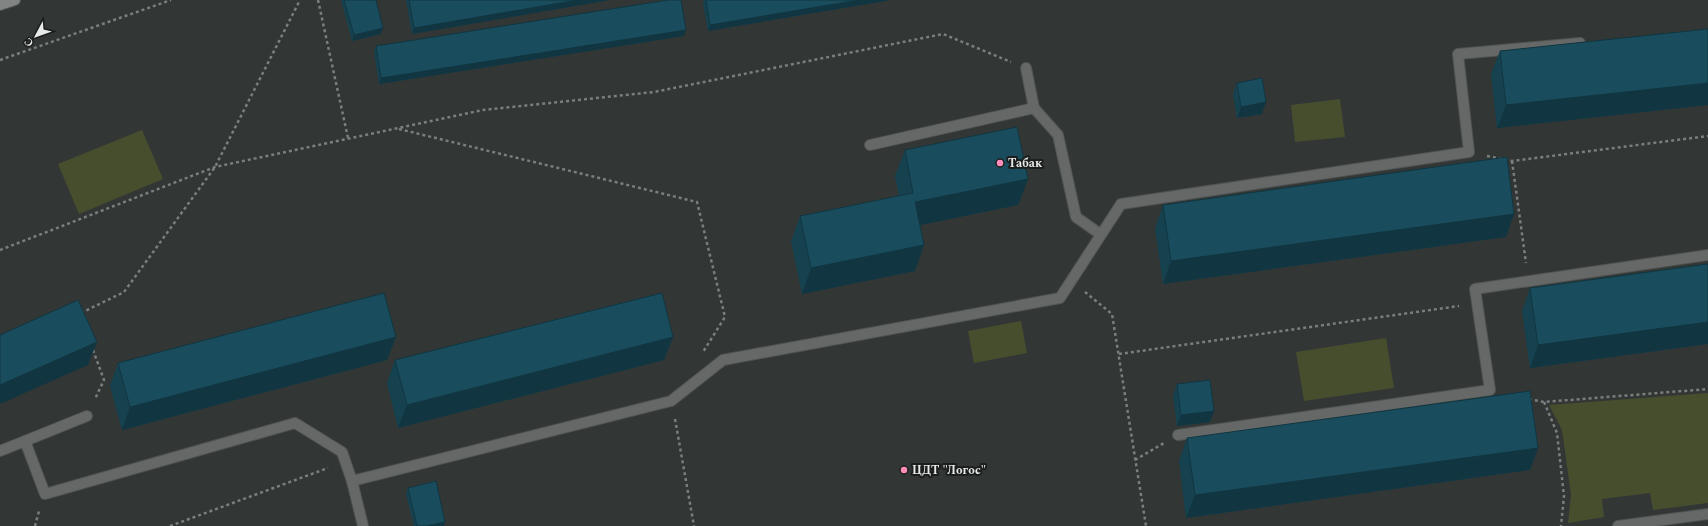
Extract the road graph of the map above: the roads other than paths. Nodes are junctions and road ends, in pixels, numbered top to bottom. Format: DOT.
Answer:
graph roads {
  1 [pos="15,0"];
  2 [pos="0,6"];
  3 [pos="1591,42"];
  4 [pos="1026,68"];
  5 [pos="1034,108"];
  6 [pos="870,145"];
  7 [pos="1100,234"];
  8 [pos="1708,255"];
  9 [pos="87,416"];
  10 [pos="1178,435"];
  11 [pos="25,441"];
  12 [pos="0,451"];
  13 [pos="352,481"];
  14 [pos="1708,514"];
  15 [pos="363,526"];
  16 [pos="1618,526"];
  1 -- 2 [label="main road"];
  3 -- 7 [label="lane"];
  4 -- 5 [label="lane"];
  5 -- 6 [label="lane"];
  5 -- 7 [label="lane"];
  7 -- 13 [label="lane"];
  8 -- 10 [label="lane"];
  9 -- 11 [label="lane"];
  11 -- 12 [label="lane"];
  11 -- 13 [label="lane"];
  13 -- 15 [label="lane"];
  14 -- 16 [label="lane"];
}
